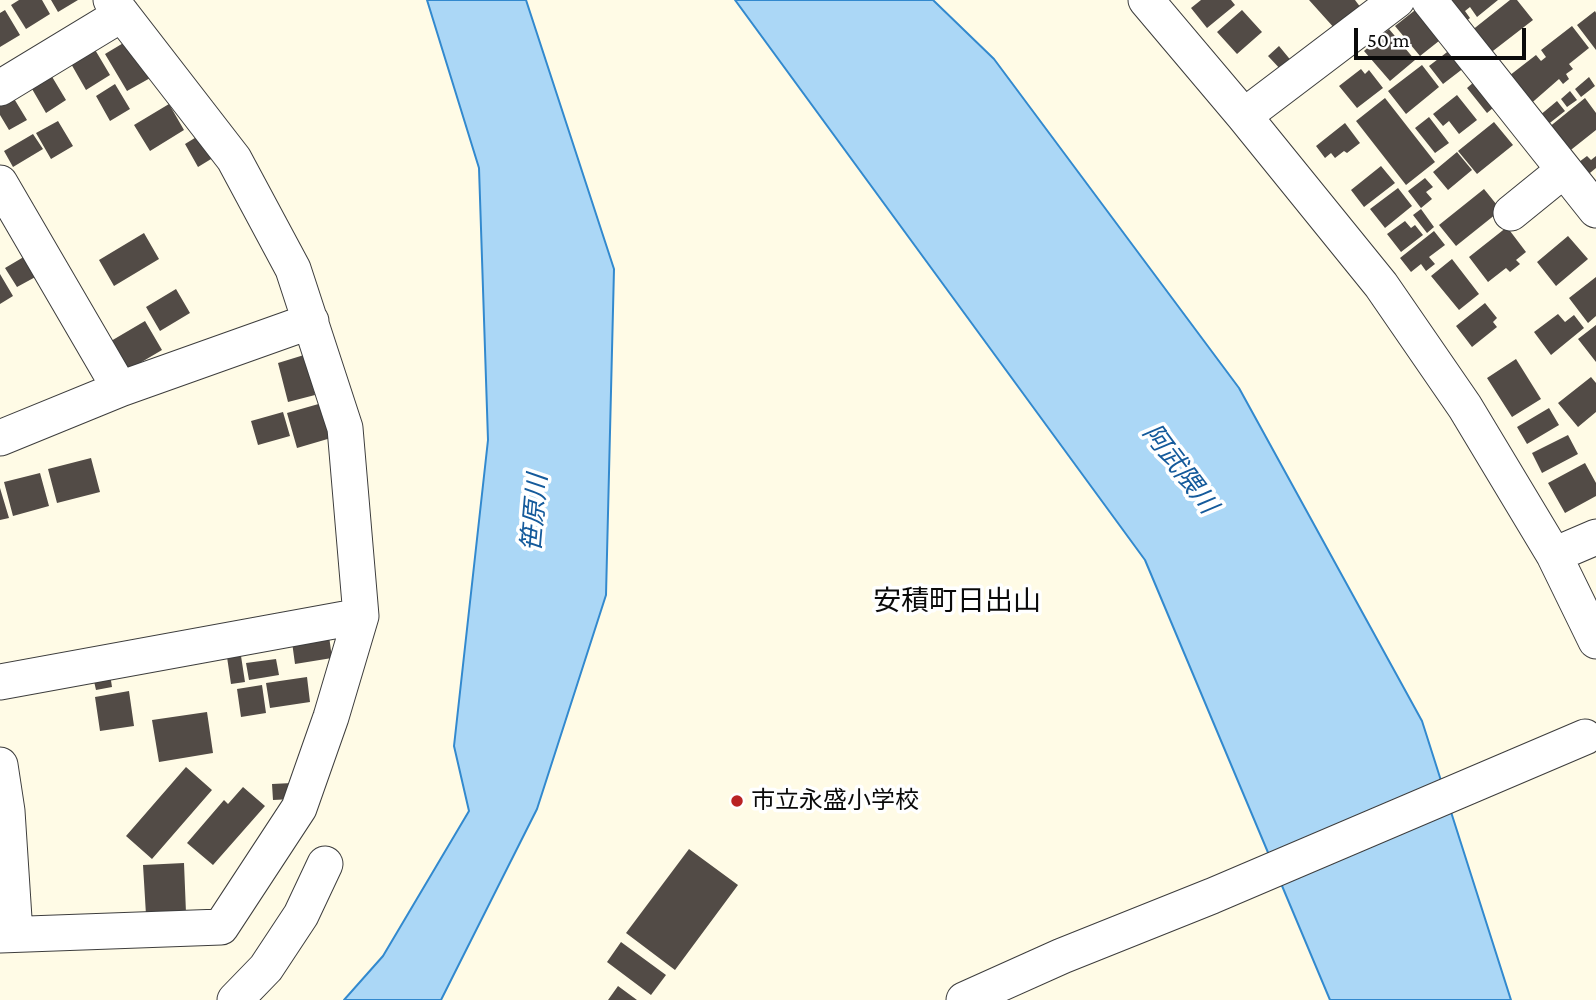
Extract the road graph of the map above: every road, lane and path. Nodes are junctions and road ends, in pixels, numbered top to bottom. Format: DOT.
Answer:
graph roads {
  1 [pos="1146,0"];
  2 [pos="1396,0"];
  3 [pos="1429,0"];
  4 [pos="116,7"];
  5 [pos="0,88"];
  6 [pos="1244,116"];
  7 [pos="1564,170"];
  8 [pos="0,183"];
  9 [pos="1596,210"];
  10 [pos="1511,213"];
  11 [pos="311,321"];
  12 [pos="120,389"];
  13 [pos="0,438"];
  14 [pos="1596,537"];
  15 [pos="1554,555"];
  16 [pos="361,616"];
  17 [pos="1596,641"];
  18 [pos="0,682"];
  19 [pos="1585,737"];
  20 [pos="0,765"];
  21 [pos="326,864"];
  22 [pos="8,935"];
  23 [pos="235,1000"];
  24 [pos="964,1000"];
  1 -- 6 [label="street"];
  2 -- 6 [label="street"];
  3 -- 7 [label="street"];
  4 -- 5 [label="street"];
  4 -- 11 [label="street"];
  6 -- 15 [label="street"];
  7 -- 9 [label="street"];
  7 -- 10 [label="street"];
  8 -- 12 [label="street"];
  11 -- 12 [label="street"];
  11 -- 16 [label="street"];
  12 -- 13 [label="street"];
  14 -- 15 [label="street"];
  15 -- 17 [label="street"];
  16 -- 18 [label="street"];
  16 -- 22 [label="street"];
  19 -- 24 [label="street"];
  20 -- 22 [label="street"];
  21 -- 23 [label="street"];
}
